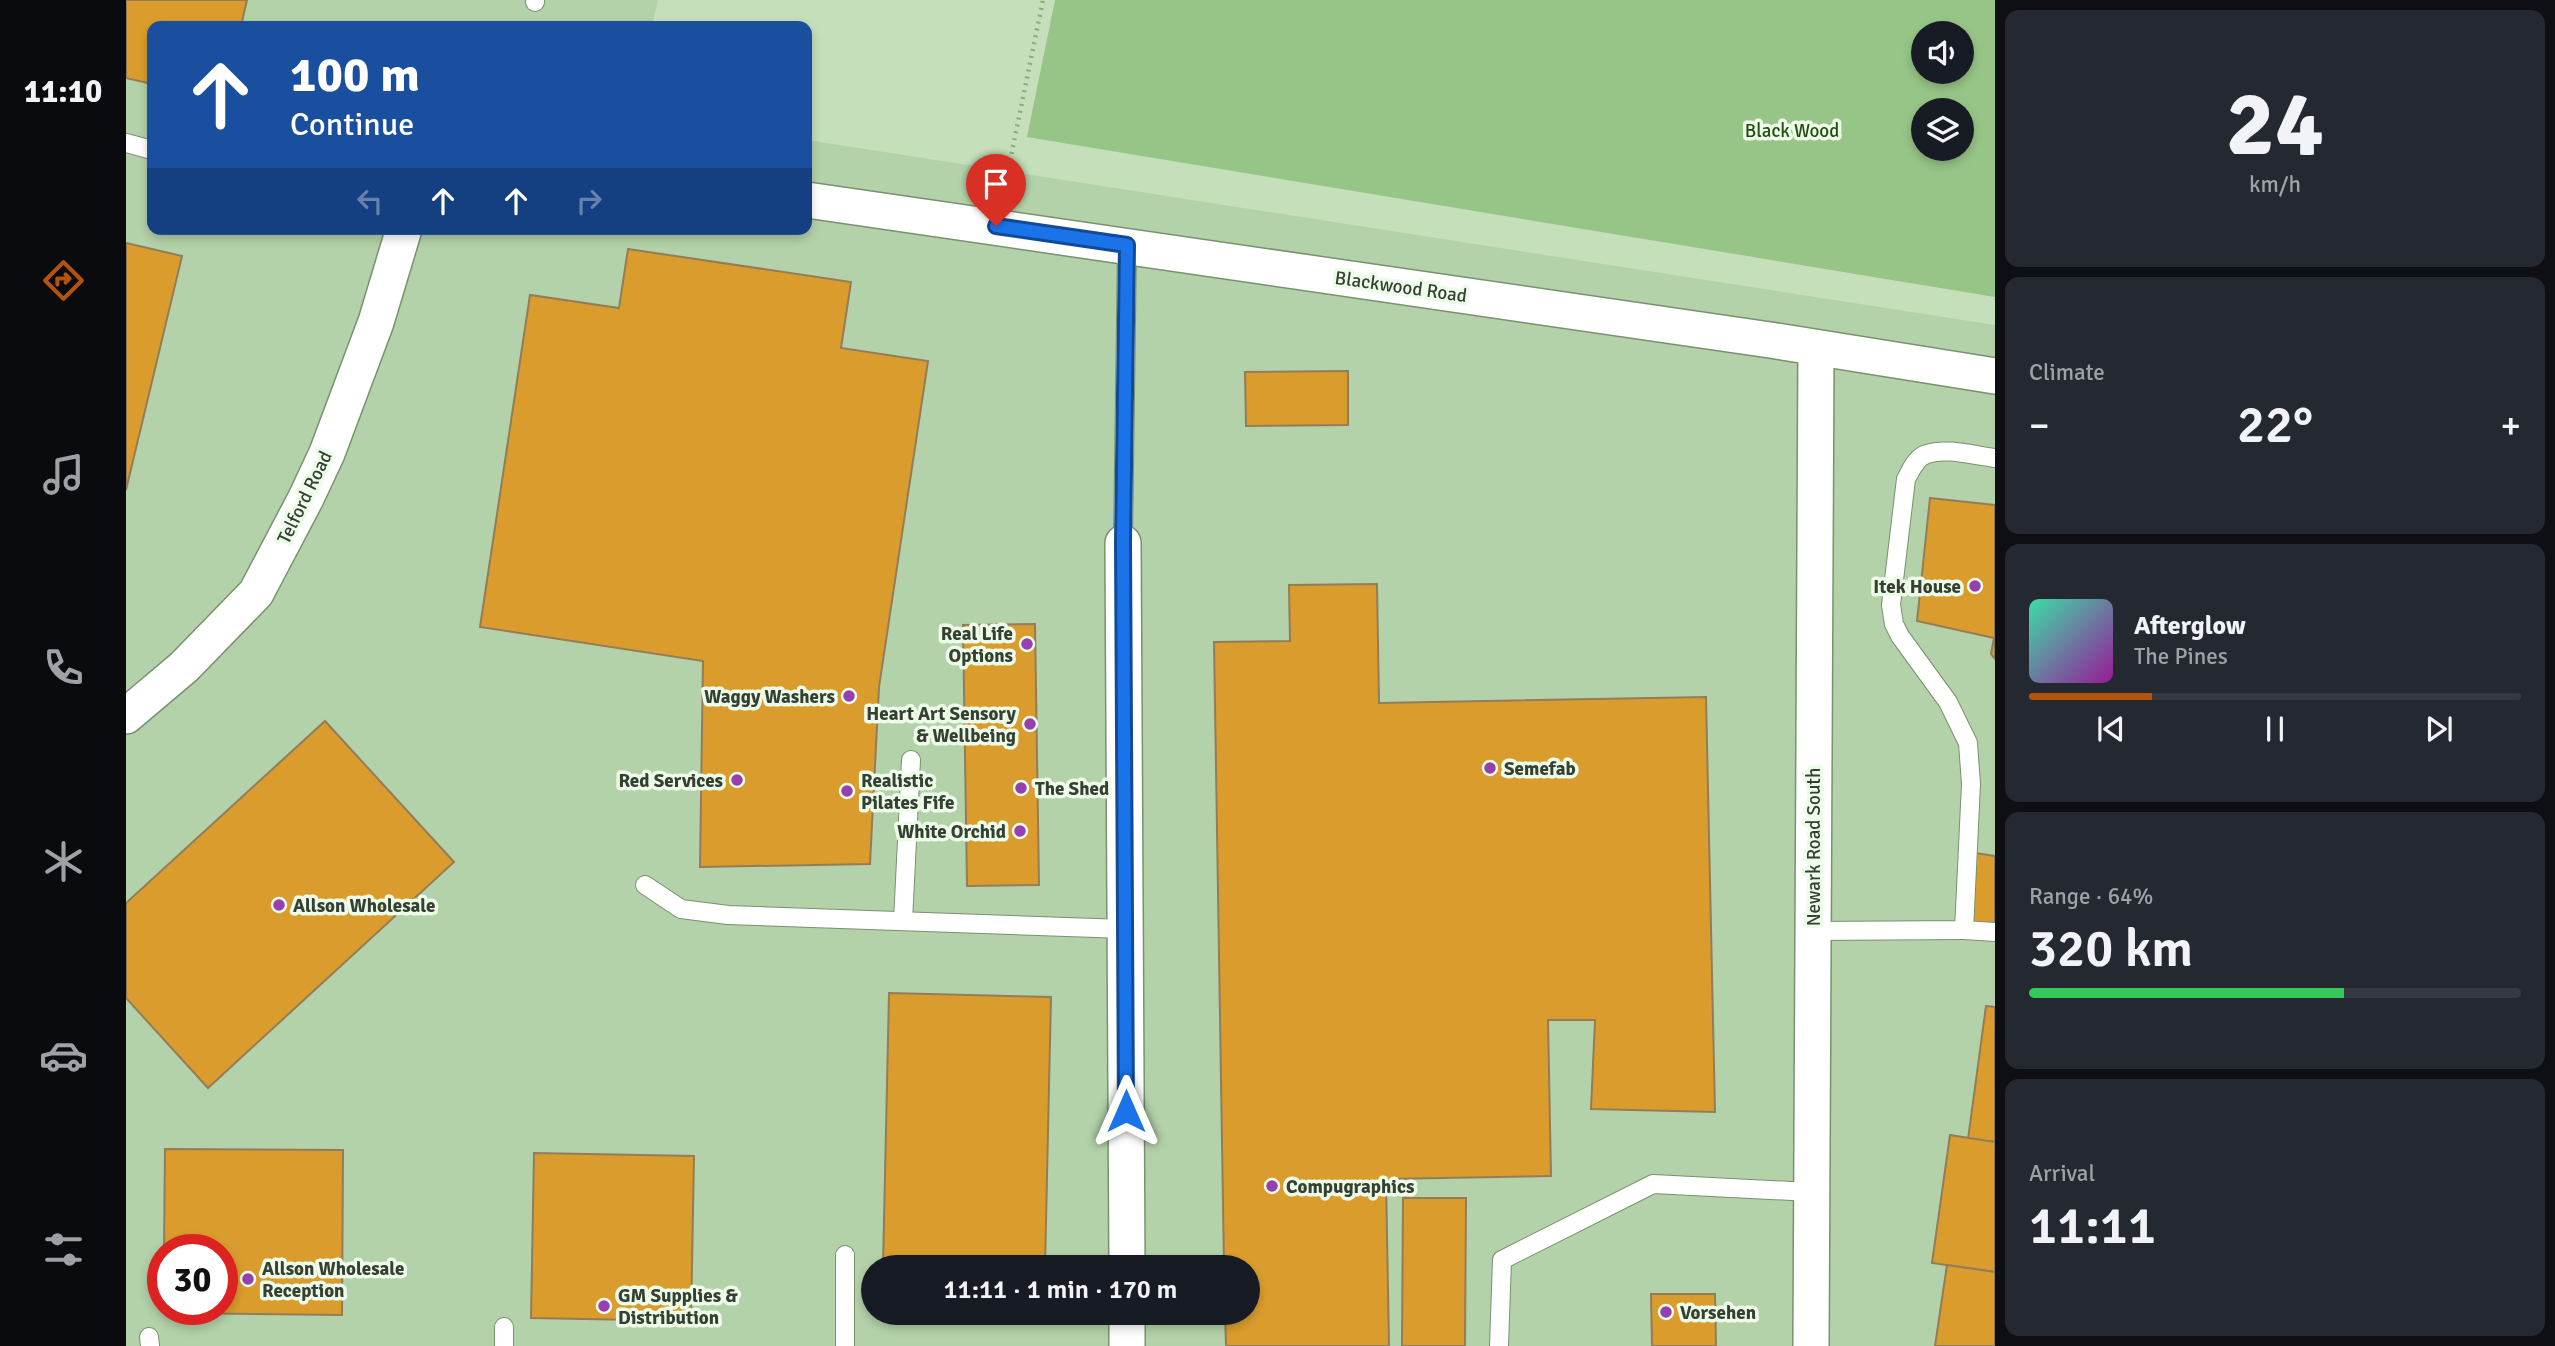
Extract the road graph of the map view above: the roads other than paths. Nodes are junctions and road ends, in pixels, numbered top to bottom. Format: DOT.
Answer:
graph roads {
  1 [pos="126,144"];
  2 [pos="147,149"];
  3 [pos="812,201"];
  4 [pos="402,235"];
  5 [pos="1127,245"];
  6 [pos="1816,348"];
  7 [pos="1995,376"];
  8 [pos="1995,458"];
  9 [pos="1123,542"];
  10 [pos="126,716"];
  11 [pos="911,760"];
  12 [pos="645,885"];
  13 [pos="903,921"];
  14 [pos="1125,929"];
  15 [pos="1964,930"];
  16 [pos="1813,931"];
  17 [pos="1995,932"];
  18 [pos="1811,1192"];
  19 [pos="845,1255"];
  20 [pos="1127,1255"];
  21 [pos="1127,1325"];
  22 [pos="504,1326"];
  23 [pos="504,1346"];
  24 [pos="845,1346"];
  25 [pos="1127,1346"];
  26 [pos="1499,1346"];
  27 [pos="1811,1346"];
  1 -- 2 [label="lane"];
  3 -- 5 [label="street, Blackwood Road"];
  4 -- 10 [label="street, Telford Road"];
  5 -- 6 [label="street, Blackwood Road"];
  5 -- 9 [label="lane"];
  6 -- 7 [label="street, Blackwood Road"];
  6 -- 16 [label="street, Newark Road South"];
  8 -- 15 [label="lane"];
  9 -- 14 [label="street"];
  11 -- 13 [label="lane"];
  12 -- 13 [label="lane"];
  13 -- 14 [label="lane"];
  14 -- 20 [label="street"];
  15 -- 16 [label="lane"];
  15 -- 17 [label="lane"];
  16 -- 18 [label="street, Newark Road South"];
  18 -- 26 [label="lane"];
  18 -- 27 [label="street, Newark Road South"];
  19 -- 24 [label="lane"];
  21 -- 25 [label="street"];
  22 -- 23 [label="lane"];
}
